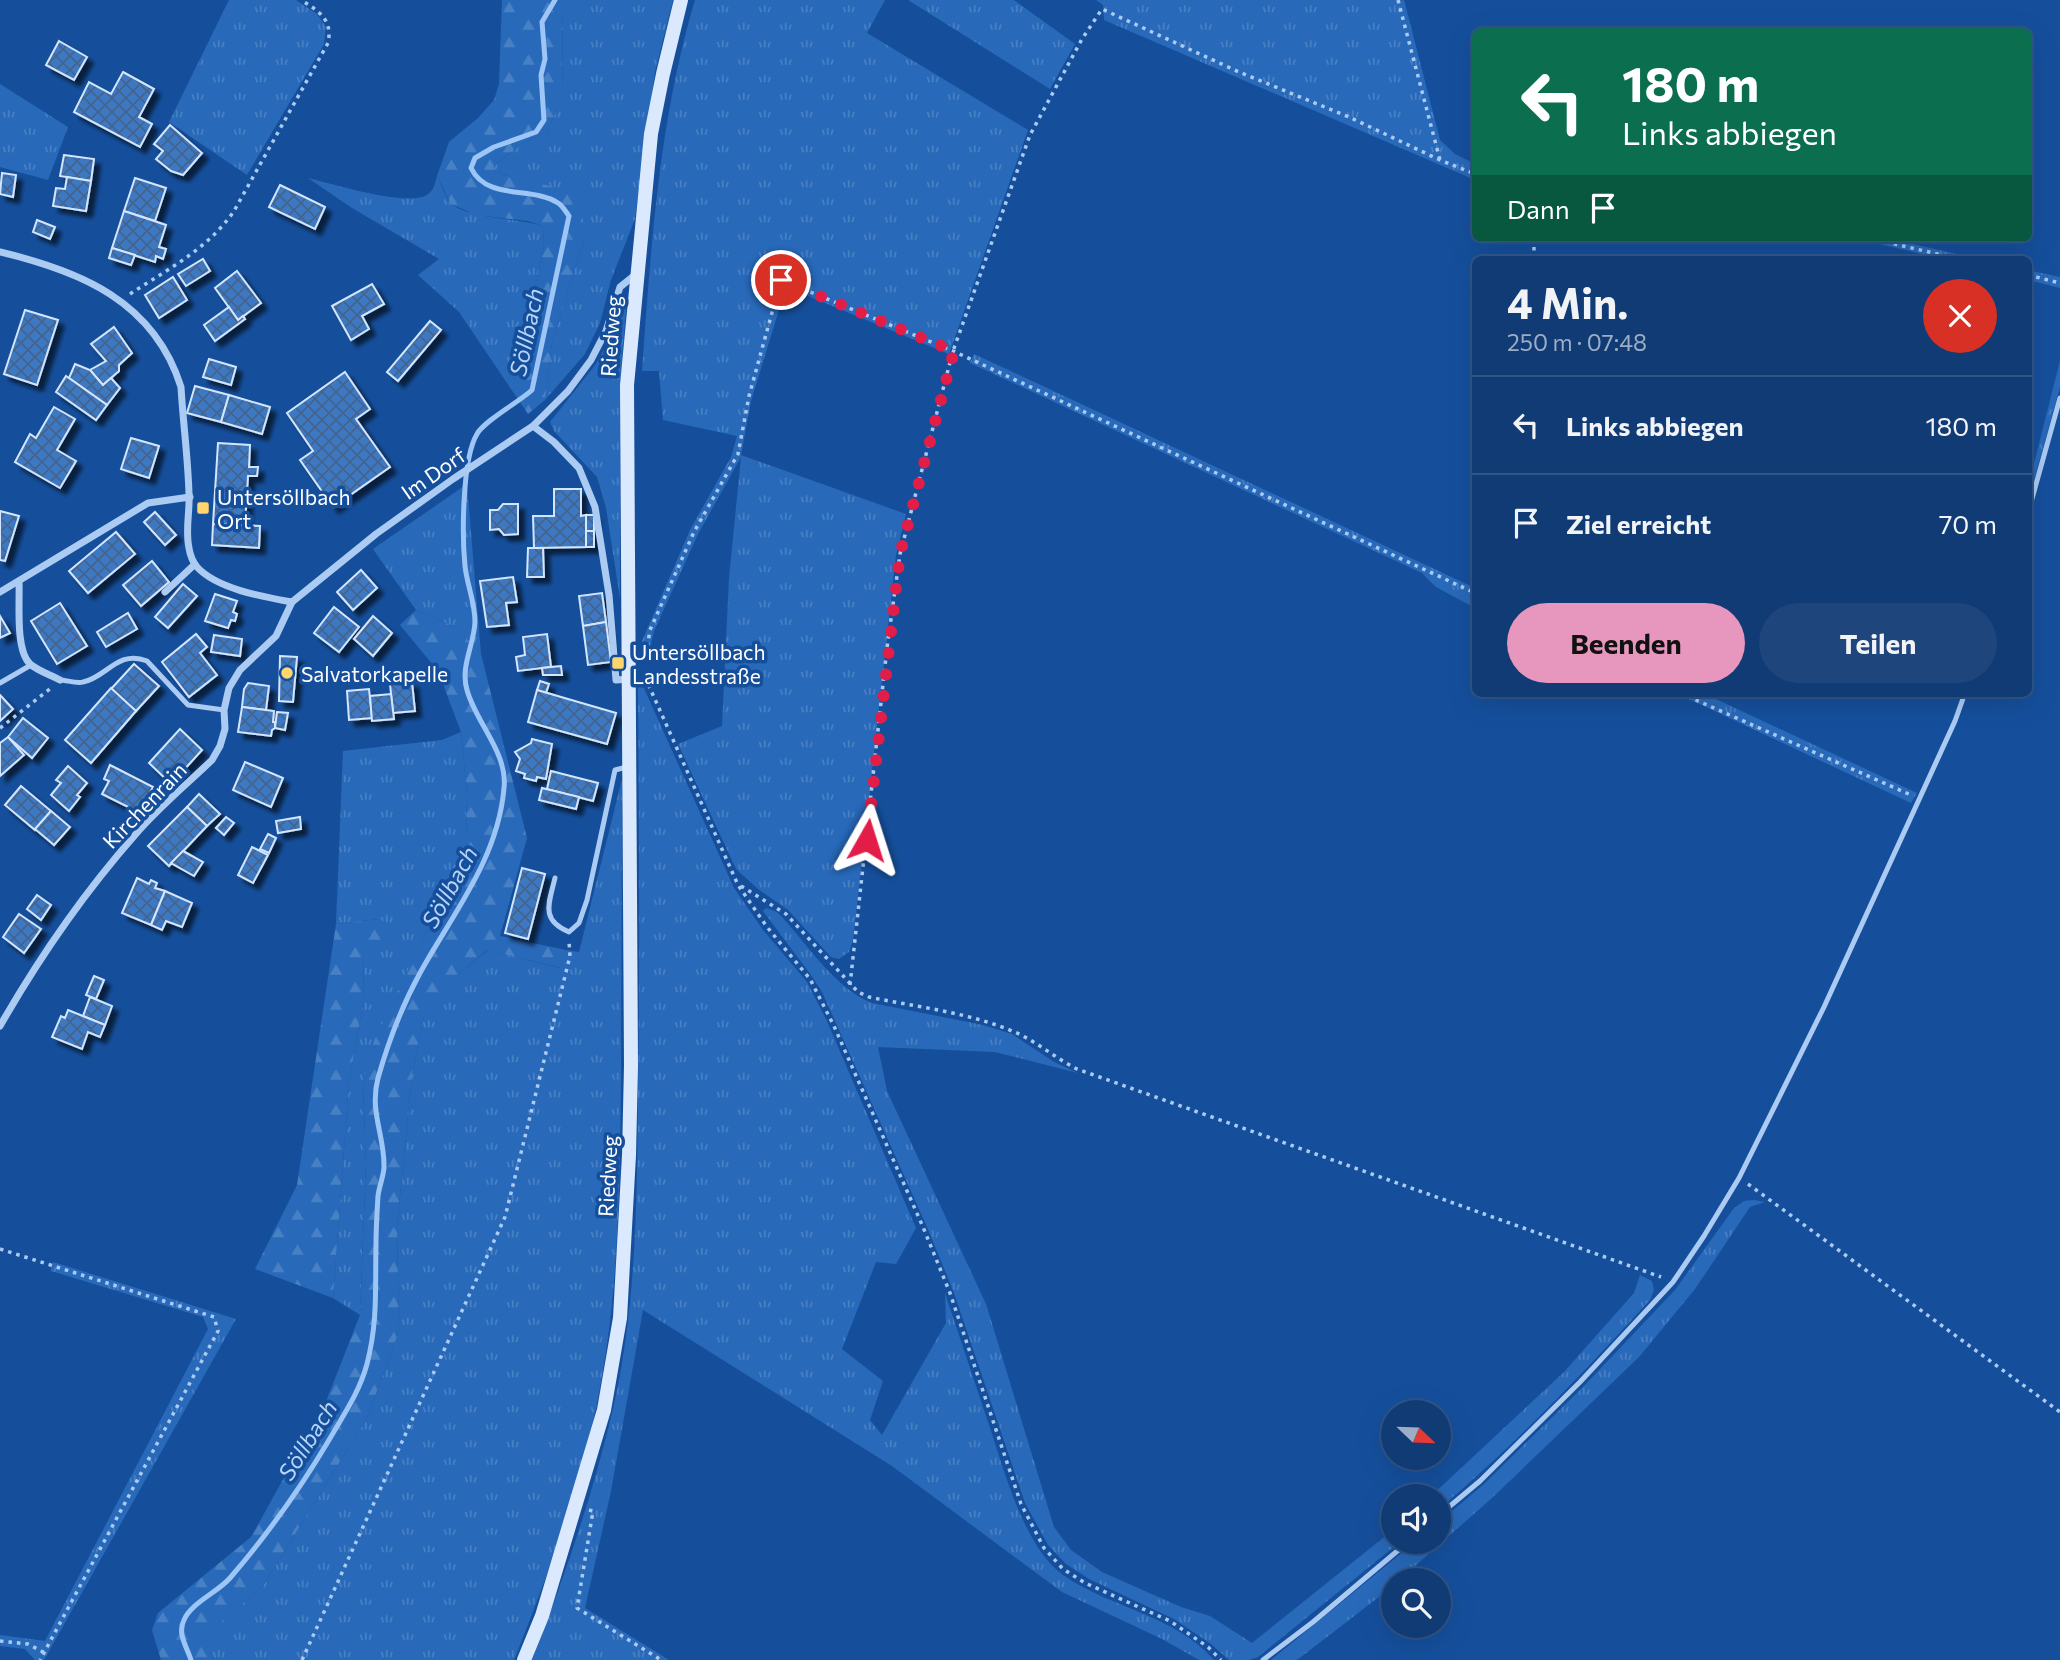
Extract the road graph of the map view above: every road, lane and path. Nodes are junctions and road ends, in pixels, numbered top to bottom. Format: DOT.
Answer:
graph roads {
  1 [pos="302,0"];
  2 [pos="681,0"];
  3 [pos="1398,0"];
  4 [pos="1440,160"];
  5 [pos="1472,173"];
  6 [pos="1885,242"];
  7 [pos="0,252"];
  8 [pos="1946,256"];
  9 [pos="636,274"];
  10 [pos="2032,276"];
  11 [pos="2060,283"];
  12 [pos="122,300"];
  13 [pos="954,351"];
  14 [pos="2060,398"];
  15 [pos="533,426"];
  16 [pos="190,497"];
  17 [pos="2032,499"];
  18 [pos="194,565"];
  19 [pos="19,582"];
  20 [pos="0,592"];
  21 [pos="165,592"];
  22 [pos="1472,592"];
  23 [pos="292,603"];
  24 [pos="31,665"];
  25 [pos="636,676"];
  26 [pos="60,680"];
  27 [pos="0,683"];
  28 [pos="1689,697"];
  29 [pos="1963,697"];
  30 [pos="224,710"];
  31 [pos="0,728"];
  32 [pos="630,766"];
  33 [pos="1920,798"];
  34 [pos="555,878"];
  35 [pos="738,885"];
  36 [pos="569,932"];
  37 [pos="850,985"];
  38 [pos="0,1026"];
  39 [pos="1739,1178"];
  40 [pos="0,1249"];
  41 [pos="1673,1282"];
  42 [pos="2060,1412"];
  43 [pos="577,1505"];
  44 [pos="1451,1505"];
  45 [pos="1393,1554"];
  46 [pos="0,1641"];
  47 [pos="45,1653"];
  48 [pos="40,1660"];
  49 [pos="302,1660"];
  50 [pos="524,1660"];
  51 [pos="661,1660"];
  52 [pos="1221,1660"];
  53 [pos="1263,1660"];
  1 -- 12 [label="path"];
  2 -- 9 [label="main road, Riedweg"];
  3 -- 4 [label="path"];
  4 -- 5 [label="path"];
  4 -- 13 [label="path"];
  6 -- 8 [label="path"];
  7 -- 12 [label="street"];
  9 -- 15 [label="street, Im Dorf"];
  9 -- 25 [label="main road, Riedweg"];
  10 -- 11 [label="path"];
  12 -- 16 [label="street"];
  13 -- 22 [label="path"];
  13 -- 25 [label="path"];
  13 -- 37 [label="path"];
  14 -- 17 [label="lane"];
  15 -- 23 [label="street, Im Dorf"];
  15 -- 25 [label="street"];
  16 -- 18 [label="street"];
  16 -- 19 [label="street"];
  18 -- 21 [label="street"];
  18 -- 23 [label="street"];
  19 -- 20 [label="street"];
  19 -- 24 [label="street"];
  23 -- 30 [label="street, Kirchenrain"];
  24 -- 26 [label="street"];
  24 -- 27 [label="lane"];
  25 -- 32 [label="main road, Riedweg"];
  25 -- 35 [label="path"];
  26 -- 30 [label="lane"];
  26 -- 31 [label="path"];
  28 -- 33 [label="path"];
  29 -- 33 [label="lane"];
  30 -- 38 [label="street, Kirchenrain"];
  32 -- 36 [label="lane"];
  32 -- 43 [label="main road, Riedweg"];
  33 -- 39 [label="lane"];
  34 -- 36 [label="lane"];
  35 -- 37 [label="path"];
  35 -- 52 [label="path"];
  36 -- 49 [label="path"];
  37 -- 41 [label="path"];
  39 -- 41 [label="lane"];
  39 -- 42 [label="path"];
  40 -- 47 [label="path"];
  41 -- 44 [label="lane"];
  43 -- 50 [label="main road, Riedweg"];
  43 -- 51 [label="path"];
  45 -- 53 [label="lane"];
  46 -- 47 [label="path"];
  47 -- 48 [label="path"];
}
